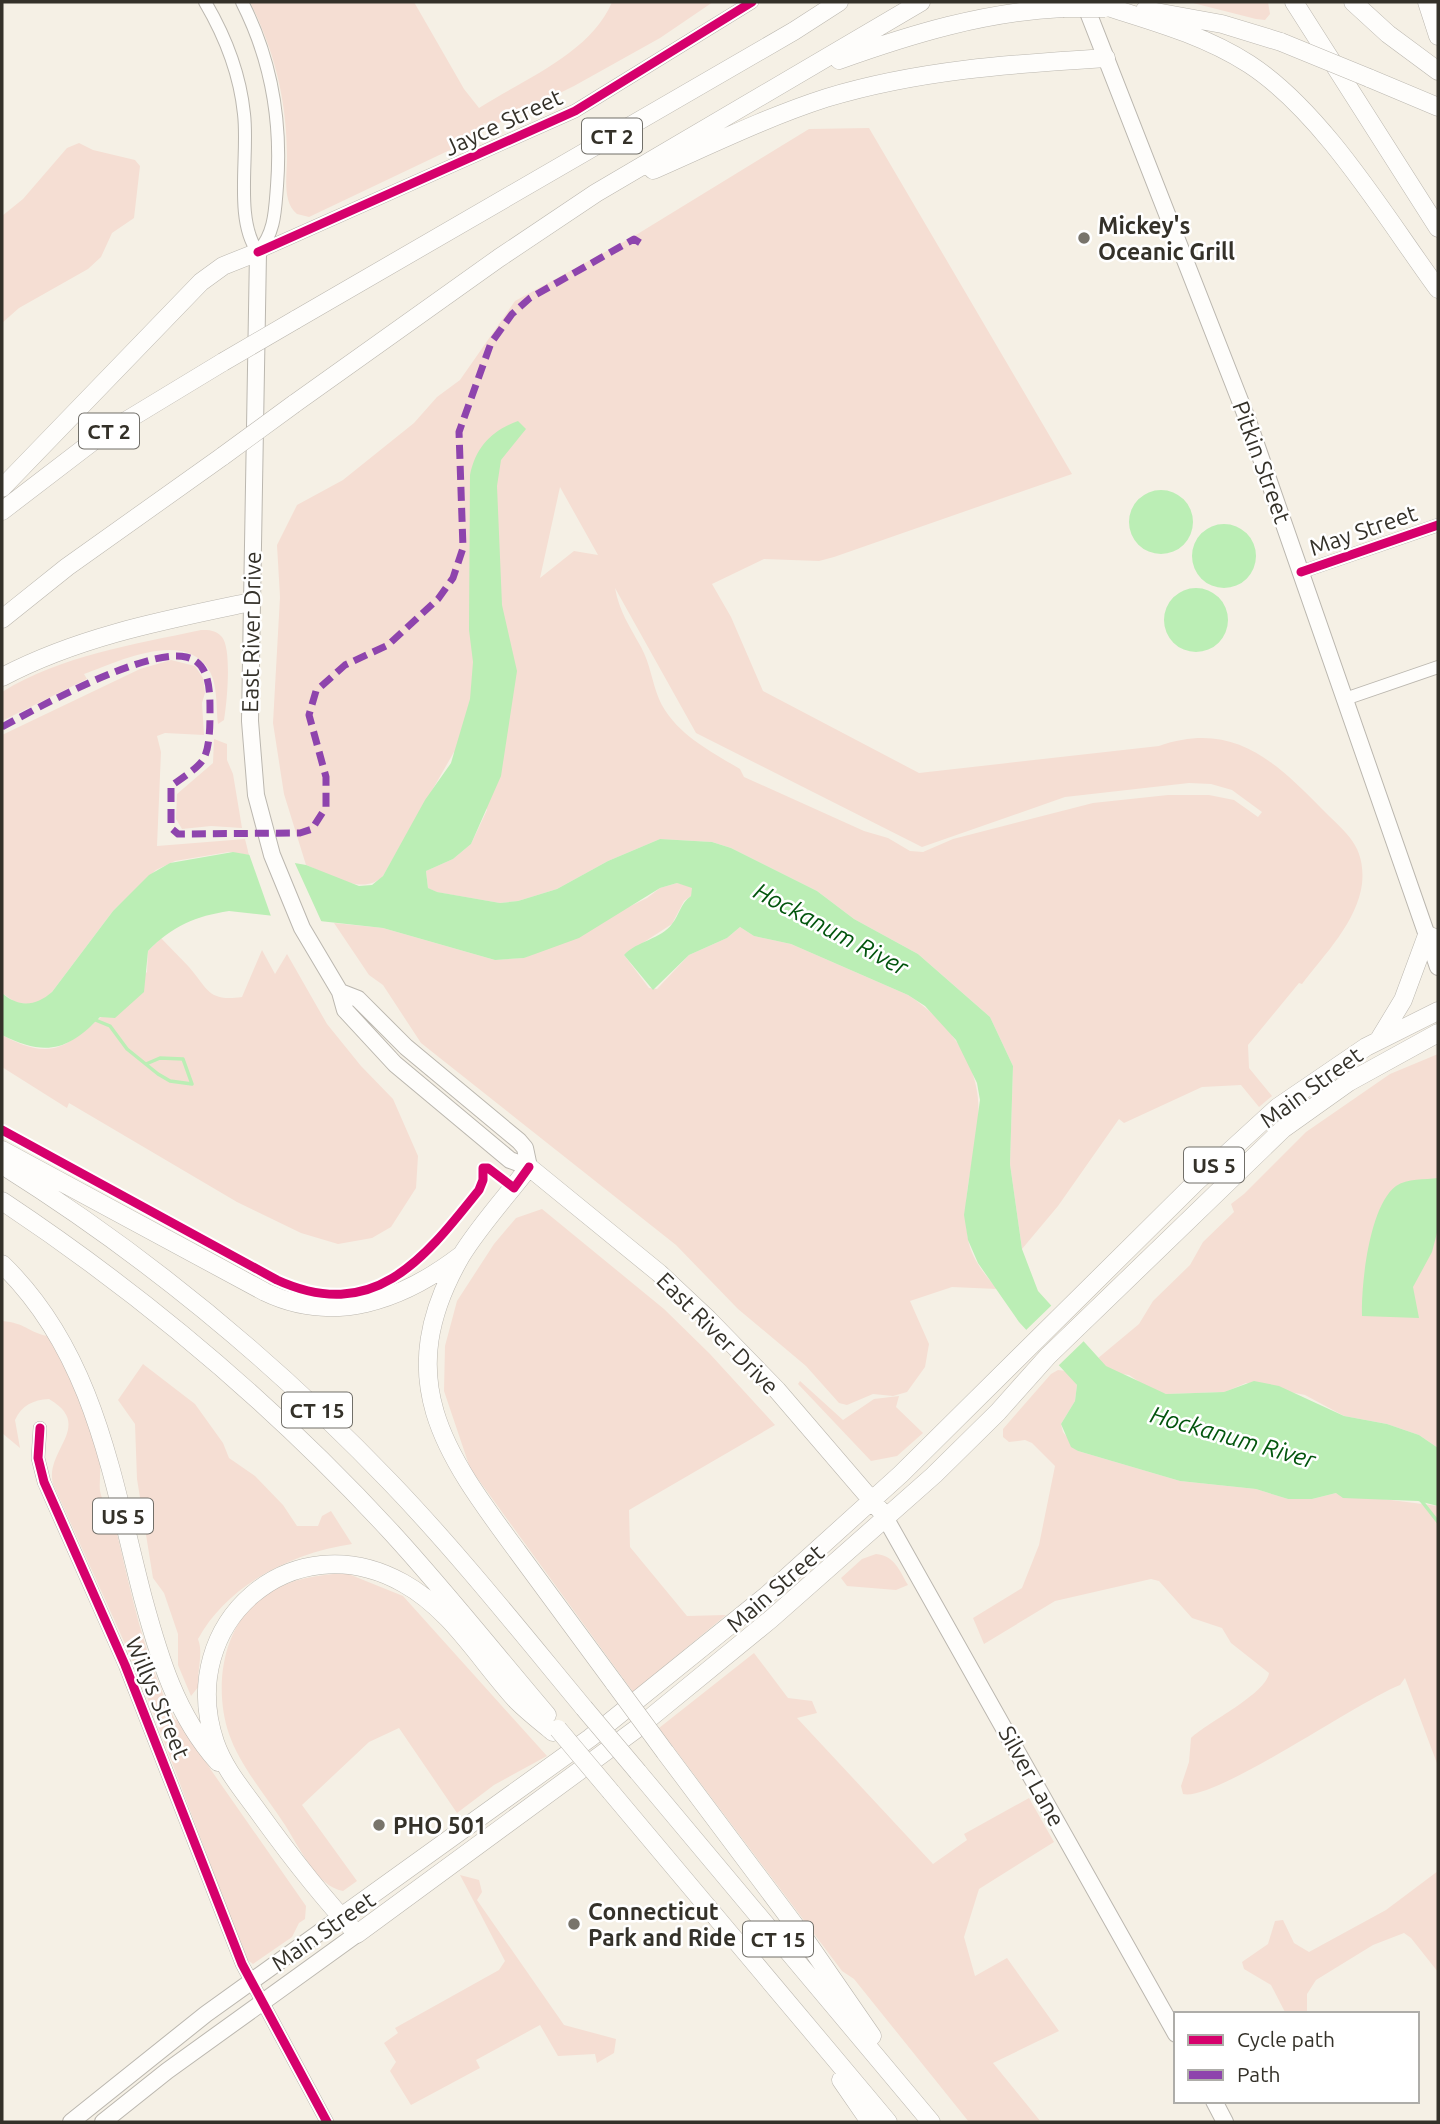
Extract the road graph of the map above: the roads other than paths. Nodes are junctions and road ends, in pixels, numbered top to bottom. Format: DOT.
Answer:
graph roads {
  1 [pos="205,2"];
  2 [pos="242,2"];
  3 [pos="752,2"];
  4 [pos="839,2"];
  5 [pos="921,2"];
  6 [pos="1084,2"];
  7 [pos="1294,2"];
  8 [pos="1353,2"];
  9 [pos="1427,2"];
  10 [pos="1108,8"];
  11 [pos="1438,36"];
  12 [pos="1106,58"];
  13 [pos="1438,71"];
  14 [pos="799,73"];
  15 [pos="1438,107"];
  16 [pos="589,198"];
  17 [pos="1438,228"];
  18 [pos="258,253"];
  19 [pos="1438,289"];
  20 [pos="2,488"];
  21 [pos="2,512"];
  22 [pos="1438,525"];
  23 [pos="1301,572"];
  24 [pos="251,603"];
  25 [pos="2,618"];
  26 [pos="1438,667"];
  27 [pos="2,677"];
  28 [pos="1345,699"];
  29 [pos="1433,937"];
  30 [pos="1438,967"];
  31 [pos="1438,1011"];
  32 [pos="1438,1033"];
  33 [pos="1378,1040"];
  34 [pos="2,1150"];
  35 [pos="2,1165"];
  36 [pos="529,1167"];
  37 [pos="2,1201"];
  38 [pos="462,1254"];
  39 [pos="2,1264"];
  40 [pos="40,1428"];
  41 [pos="873,1500"];
  42 [pos="886,1518"];
  43 [pos="555,1730"];
  44 [pos="231,1774"];
  45 [pos="461,1833"];
  46 [pos="470,1852"];
  47 [pos="341,1917"];
  48 [pos="357,1934"];
  49 [pos="292,1952"];
  50 [pos="305,1971"];
  51 [pos="250,1982"];
  52 [pos="261,2003"];
  53 [pos="809,2029"];
  54 [pos="1174,2030"];
  55 [pos="1214,2103"];
  56 [pos="918,2107"];
  57 [pos="105,2121"];
  58 [pos="71,2122"];
  59 [pos="327,2122"];
  60 [pos="870,2122"];
  61 [pos="888,2122"];
  62 [pos="931,2122"];
  63 [pos="1225,2122"];
  1 -- 18 [label="street, East River Drive"];
  2 -- 18 [label="street, East River Drive"];
  3 -- 18 [label="street, Jayce Street"];
  4 -- 21 [label="highway, CT 2, bridge"];
  5 -- 14 [label="highway, CT 2"];
  6 -- 12 [label="main road, Pitkin Street"];
  7 -- 17 [label="highway"];
  8 -- 13 [label="highway"];
  9 -- 11 [label="highway"];
  10 -- 14 [label="highway, bridge"];
  10 -- 15 [label="highway, bridge"];
  10 -- 19 [label="highway"];
  12 -- 16 [label="highway"];
  12 -- 23 [label="main road, Pitkin Street"];
  14 -- 16 [label="highway, CT 2"];
  16 -- 25 [label="highway, CT 2, bridge"];
  18 -- 20 [label="highway"];
  18 -- 24 [label="main road, East River Drive"];
  22 -- 23 [label="street, May Street"];
  23 -- 28 [label="main road, Pitkin Street"];
  24 -- 27 [label="highway"];
  24 -- 36 [label="main road, East River Drive"];
  26 -- 28 [label="street"];
  28 -- 29 [label="main road, Pitkin Street"];
  29 -- 30 [label="main road, Pitkin Street"];
  29 -- 33 [label="highway"];
  31 -- 33 [label="highway, Main Street / US 5"];
  32 -- 42 [label="highway, Main Street / US 5"];
  33 -- 41 [label="highway, Main Street / US 5"];
  34 -- 38 [label="highway"];
  35 -- 56 [label="highway, CT 15, bridge"];
  36 -- 38 [label="highway"];
  36 -- 41 [label="highway, East River Drive"];
  37 -- 43 [label="highway, CT 15"];
  38 -- 56 [label="highway, bridge"];
  39 -- 44 [label="highway, US 5"];
  40 -- 51 [label="street, Willys Street"];
  41 -- 42 [label="highway, East River Drive"];
  41 -- 45 [label="highway, Main Street"];
  42 -- 46 [label="highway, Main Street / US 5"];
  42 -- 54 [label="main road, Silver Lane"];
  43 -- 44 [label="highway"];
  43 -- 53 [label="highway, CT 15, bridge"];
  44 -- 47 [label="highway, US 5"];
  45 -- 46 [label="highway"];
  45 -- 47 [label="highway, Main Street"];
  46 -- 48 [label="highway, Main Street / US 5"];
  47 -- 48 [label="highway, US 5"];
  47 -- 49 [label="main road, Main Street"];
  48 -- 50 [label="main road, Main Street"];
  49 -- 50 [label="main road"];
  49 -- 51 [label="main road, Main Street"];
  50 -- 52 [label="main road, Main Street"];
  51 -- 52 [label="street, Willys Street"];
  51 -- 58 [label="main road, Main Street"];
  52 -- 57 [label="main road, Main Street"];
  52 -- 59 [label="street, Willys Street"];
  53 -- 60 [label="highway"];
  53 -- 61 [label="highway, CT 15"];
  55 -- 63 [label="main road"];
  56 -- 62 [label="highway, CT 15"];
}
